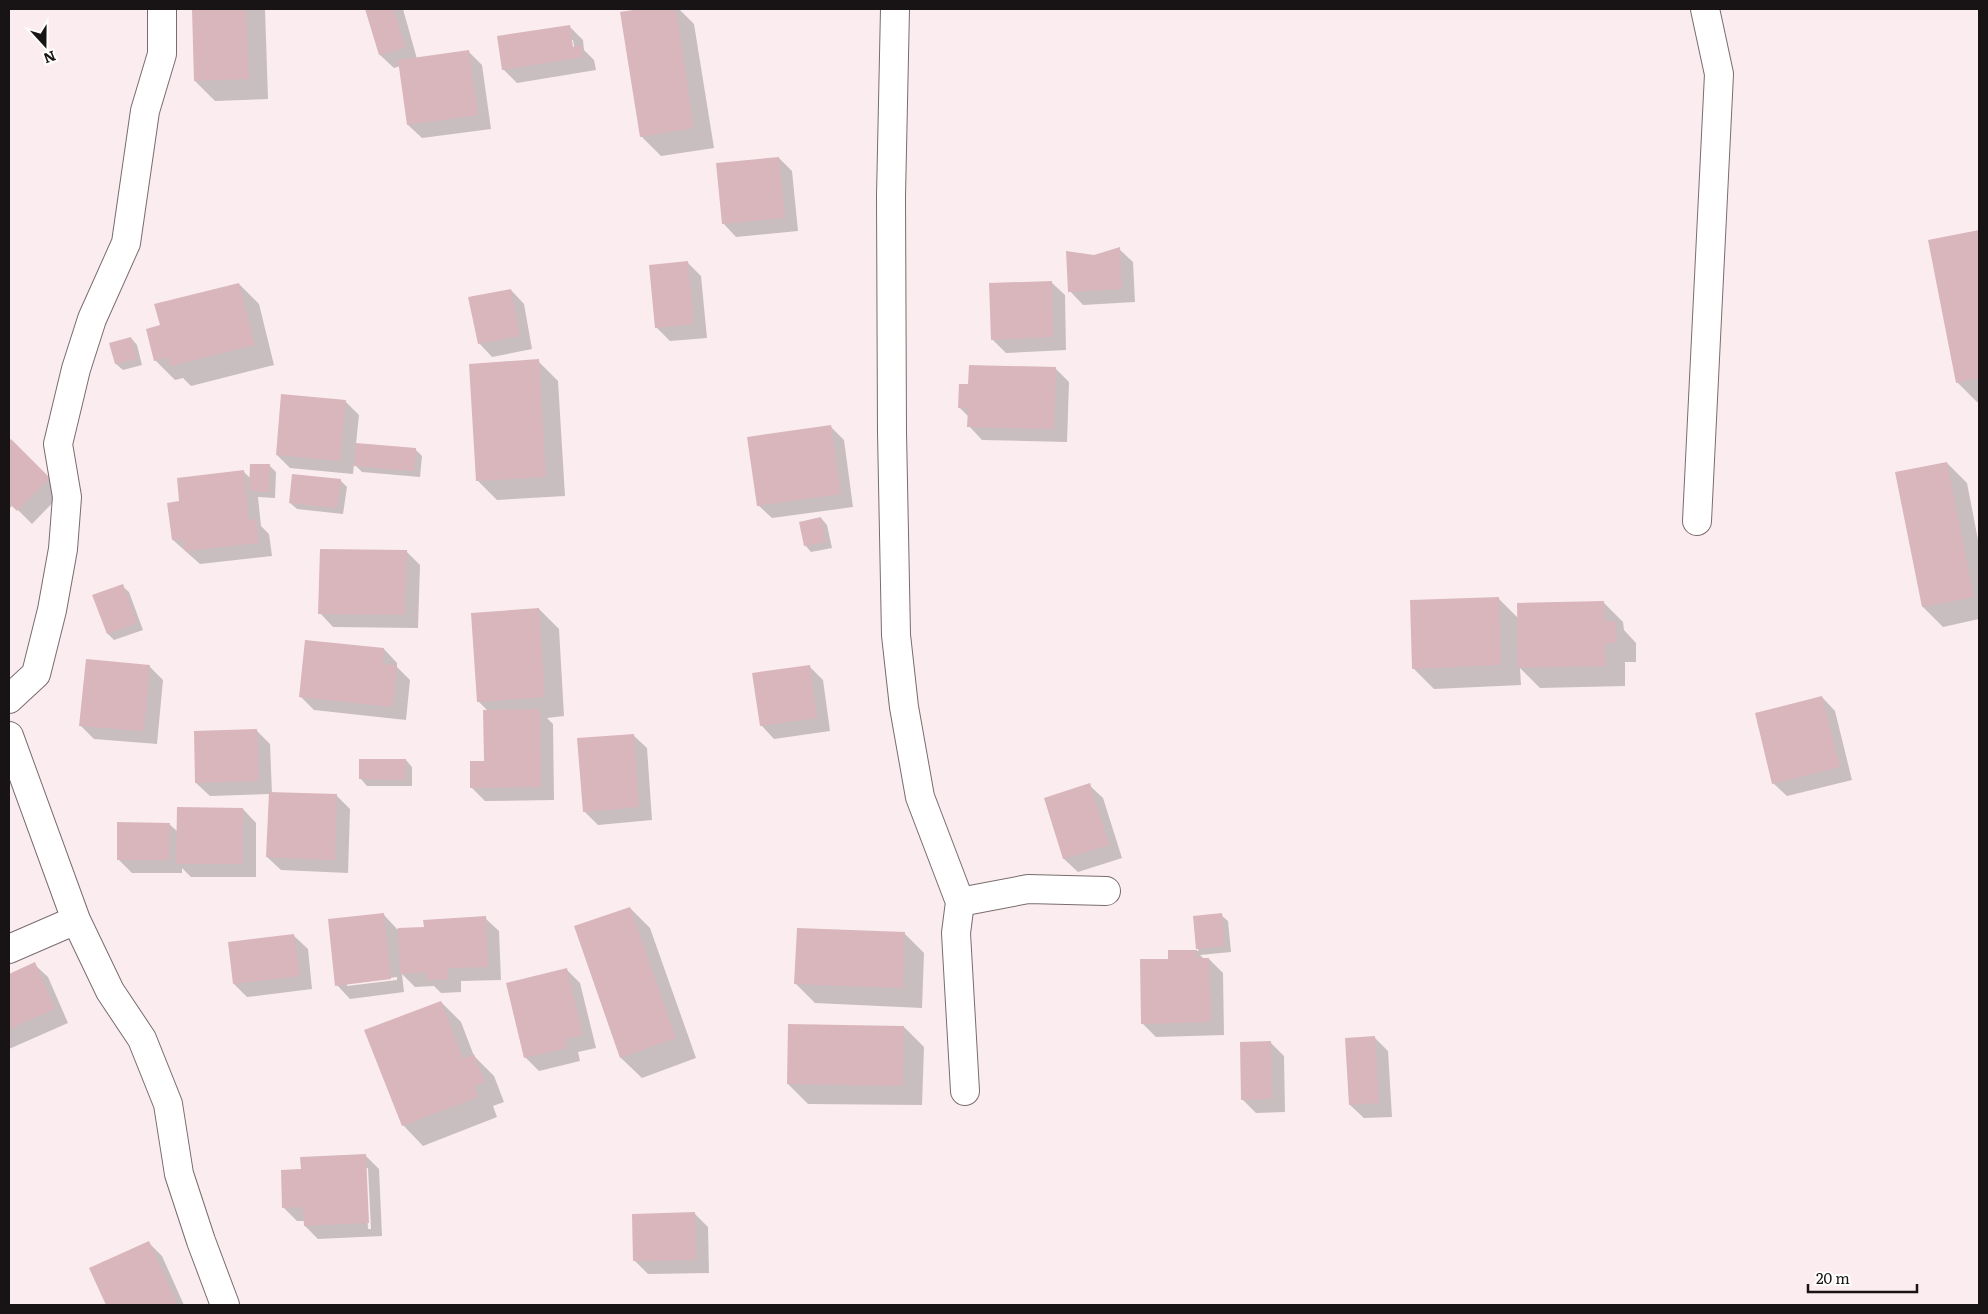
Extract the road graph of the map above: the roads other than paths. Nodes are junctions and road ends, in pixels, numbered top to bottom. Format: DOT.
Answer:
graph roads {
  1 [pos="162,9"];
  2 [pos="895,9"];
  3 [pos="1705,9"];
  4 [pos="1697,521"];
  5 [pos="9,699"];
  6 [pos="9,736"];
  7 [pos="1106,890"];
  8 [pos="960,902"];
  9 [pos="76,920"];
  10 [pos="9,948"];
  11 [pos="965,1091"];
  12 [pos="225,1305"];
  1 -- 5 [label="street"];
  2 -- 8 [label="street"];
  3 -- 4 [label="street"];
  6 -- 9 [label="street"];
  7 -- 8 [label="street"];
  8 -- 11 [label="street"];
  9 -- 10 [label="street"];
  9 -- 12 [label="street"];
}
